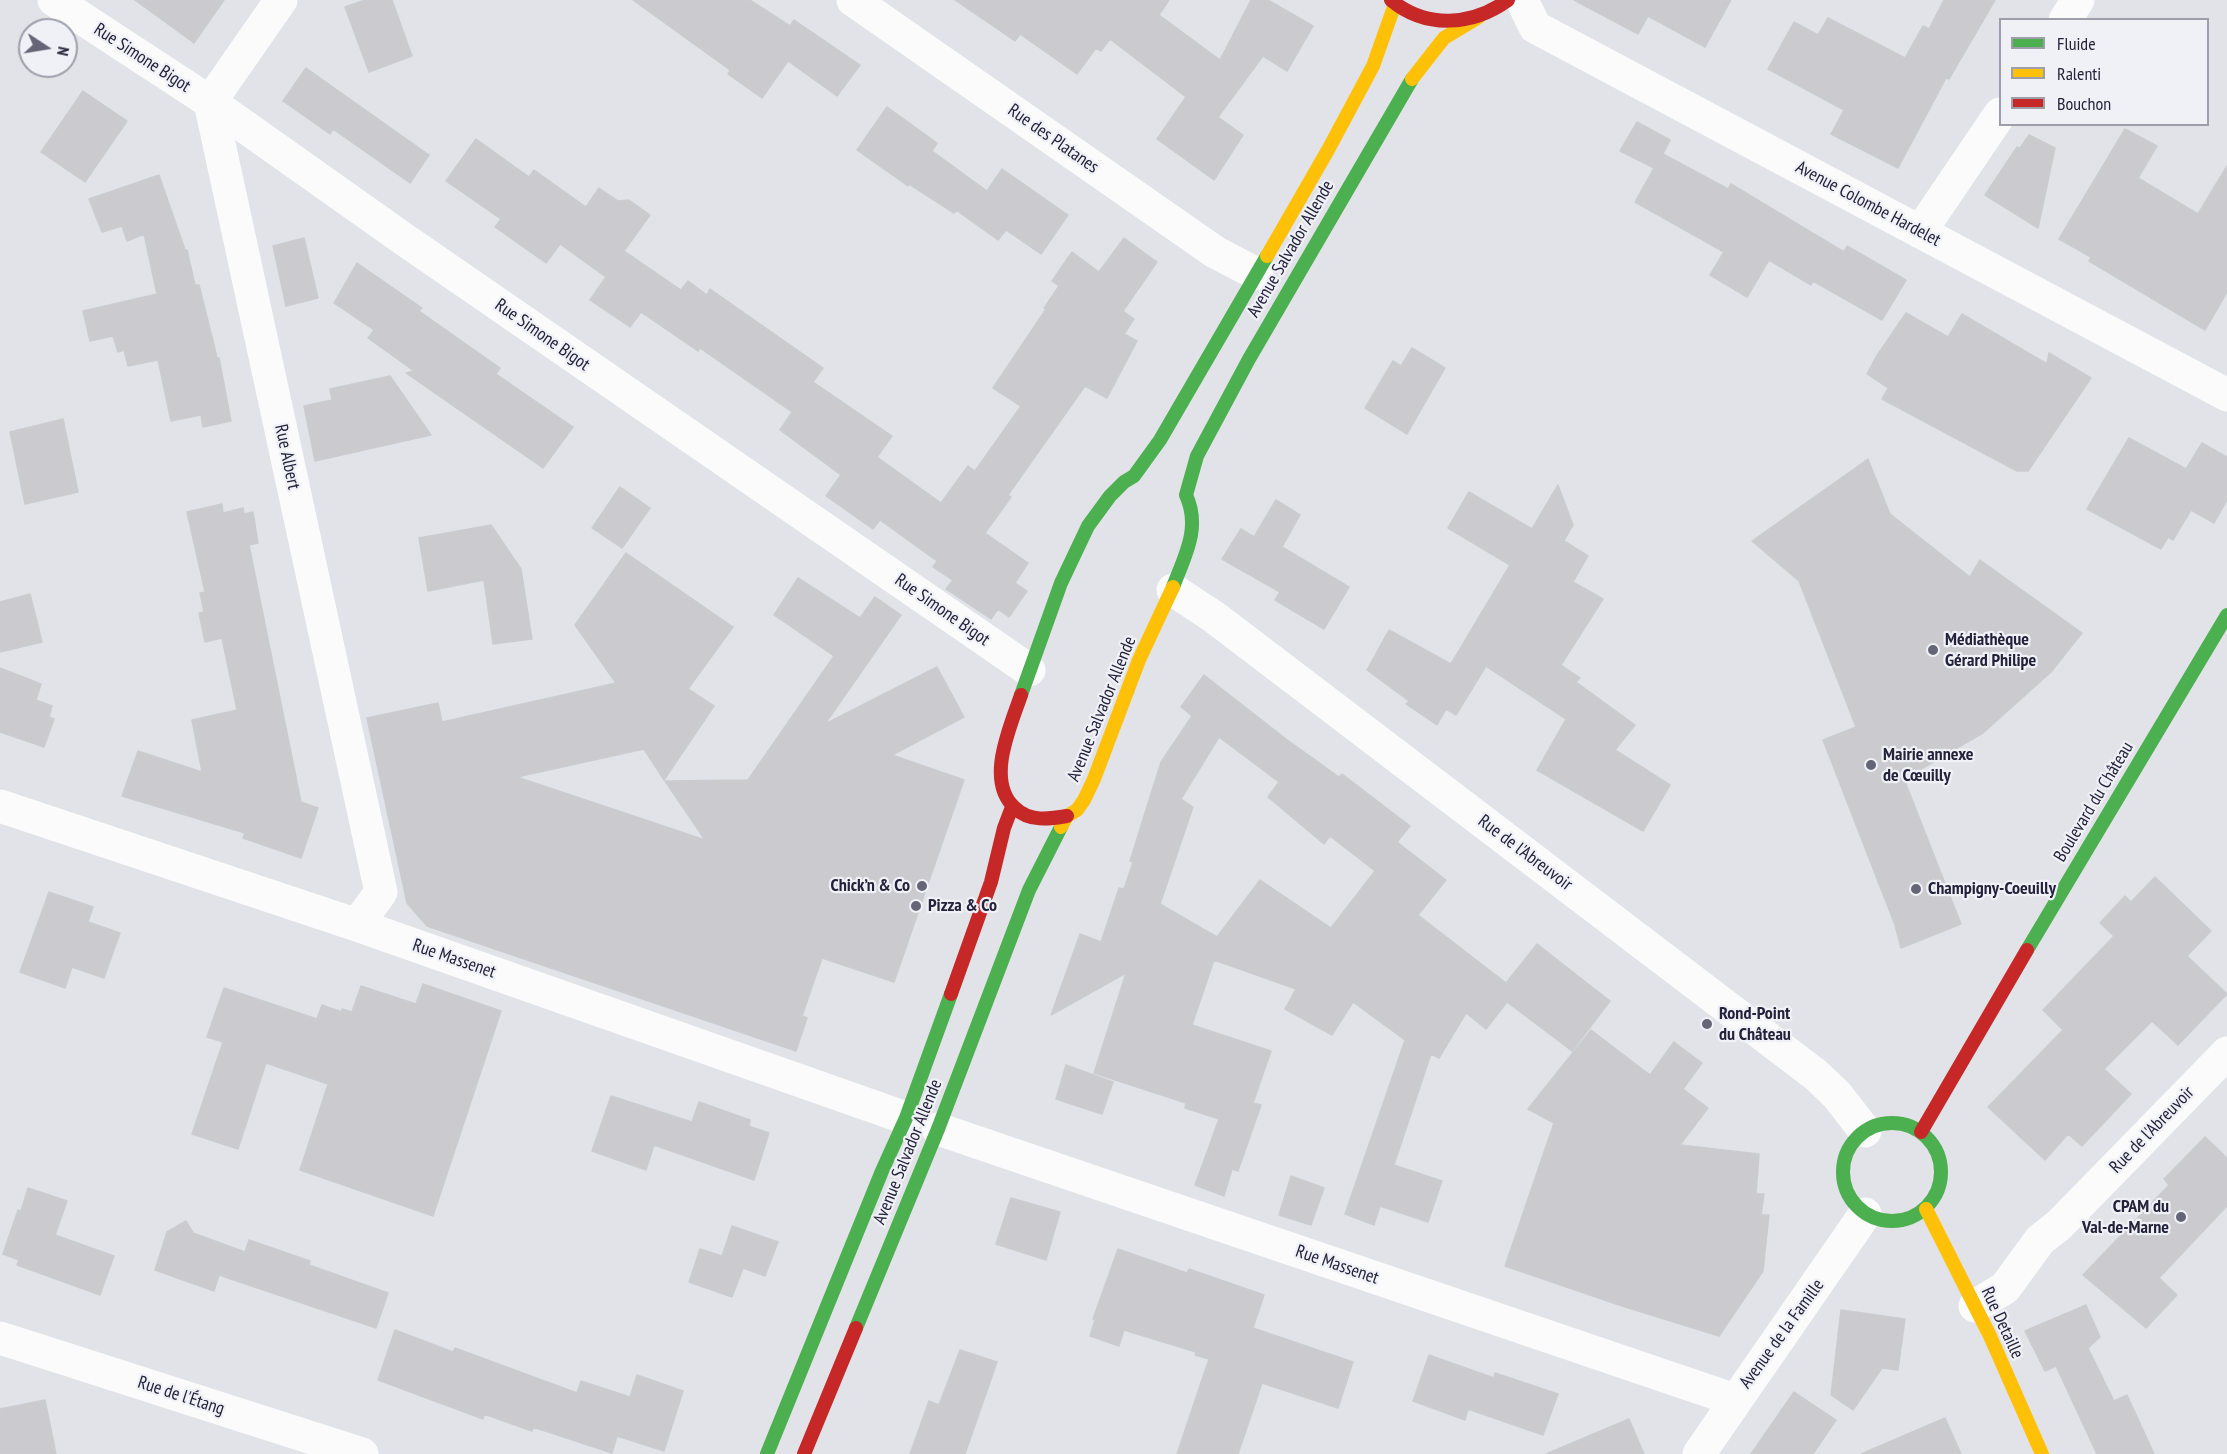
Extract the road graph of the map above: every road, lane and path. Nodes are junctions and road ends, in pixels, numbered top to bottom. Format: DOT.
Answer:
graph roads {
  1 [pos="54,0"];
  2 [pos="281,0"];
  3 [pos="853,0"];
  4 [pos="1508,0"];
  5 [pos="1522,0"];
  6 [pos="2078,0"];
  7 [pos="1393,2"];
  8 [pos="1479,17"];
  9 [pos="2066,18"];
  10 [pos="210,102"];
  11 [pos="1999,117"];
  12 [pos="1920,232"];
  13 [pos="1257,274"];
  14 [pos="2227,395"];
  15 [pos="1155,473"];
  16 [pos="1134,476"];
  17 [pos="1171,481"];
  18 [pos="1186,495"];
  19 [pos="1173,590"];
  20 [pos="2227,615"];
  21 [pos="1029,670"];
  22 [pos="0,806"];
  23 [pos="1012,807"];
  24 [pos="1067,816"];
  25 [pos="357,925"];
  26 [pos="2227,1053"];
  27 [pos="906,1118"];
  28 [pos="938,1129"];
  29 [pos="1865,1131"];
  30 [pos="1921,1132"];
  31 [pos="1926,1209"];
  32 [pos="1865,1214"];
  33 [pos="1975,1306"];
  34 [pos="0,1338"];
  35 [pos="1735,1400"];
  36 [pos="362,1454"];
  37 [pos="767,1454"];
  38 [pos="804,1454"];
  39 [pos="1699,1454"];
  40 [pos="2042,1454"];
  1 -- 10 [label="street, Rue Simone Bigot"];
  2 -- 10 [label="street"];
  3 -- 13 [label="street, Rue des Platanes"];
  4 -- 8 [label="main road, Avenue Salvador Allende"];
  5 -- 12 [label="street, Avenue Colombe Hardelet"];
  6 -- 9 [label="street"];
  7 -- 8 [label="main road"];
  7 -- 13 [label="main road, Avenue Salvador Allende"];
  8 -- 18 [label="main road, Avenue Salvador Allende"];
  10 -- 21 [label="street, Rue Simone Bigot"];
  10 -- 25 [label="street, Rue Albert"];
  11 -- 12 [label="street"];
  12 -- 14 [label="street, Avenue Colombe Hardelet"];
  13 -- 16 [label="main road, Avenue Salvador Allende"];
  15 -- 16 [label="main road"];
  16 -- 21 [label="main road, Avenue Salvador Allende"];
  17 -- 18 [label="main road"];
  18 -- 19 [label="main road, Avenue Salvador Allende"];
  19 -- 24 [label="main road, Avenue Salvador Allende"];
  19 -- 29 [label="street, Rue de l'Abreuvoir"];
  20 -- 30 [label="main road, Boulevard du Château"];
  21 -- 23 [label="main road, Avenue Salvador Allende"];
  22 -- 25 [label="street, Rue Massenet"];
  23 -- 24 [label="main road"];
  23 -- 27 [label="main road, Avenue Salvador Allende"];
  24 -- 28 [label="main road, Avenue Salvador Allende"];
  25 -- 27 [label="street, Rue Massenet"];
  26 -- 33 [label="street, Rue de l'Abreuvoir"];
  27 -- 37 [label="main road, Avenue Salvador Allende"];
  28 -- 35 [label="street, Rue Massenet"];
  28 -- 38 [label="main road, Avenue Salvador Allende"];
  29 -- 30 [label="main road"];
  29 -- 32 [label="main road"];
  30 -- 31 [label="main road"];
  31 -- 32 [label="main road"];
  31 -- 33 [label="main road, Rue Detaille"];
  32 -- 35 [label="street, Avenue de la Famille"];
  33 -- 40 [label="main road, Rue Detaille"];
  34 -- 36 [label="street, Rue de l'Étang"];
  35 -- 39 [label="street, Avenue de la Famille"];
}
